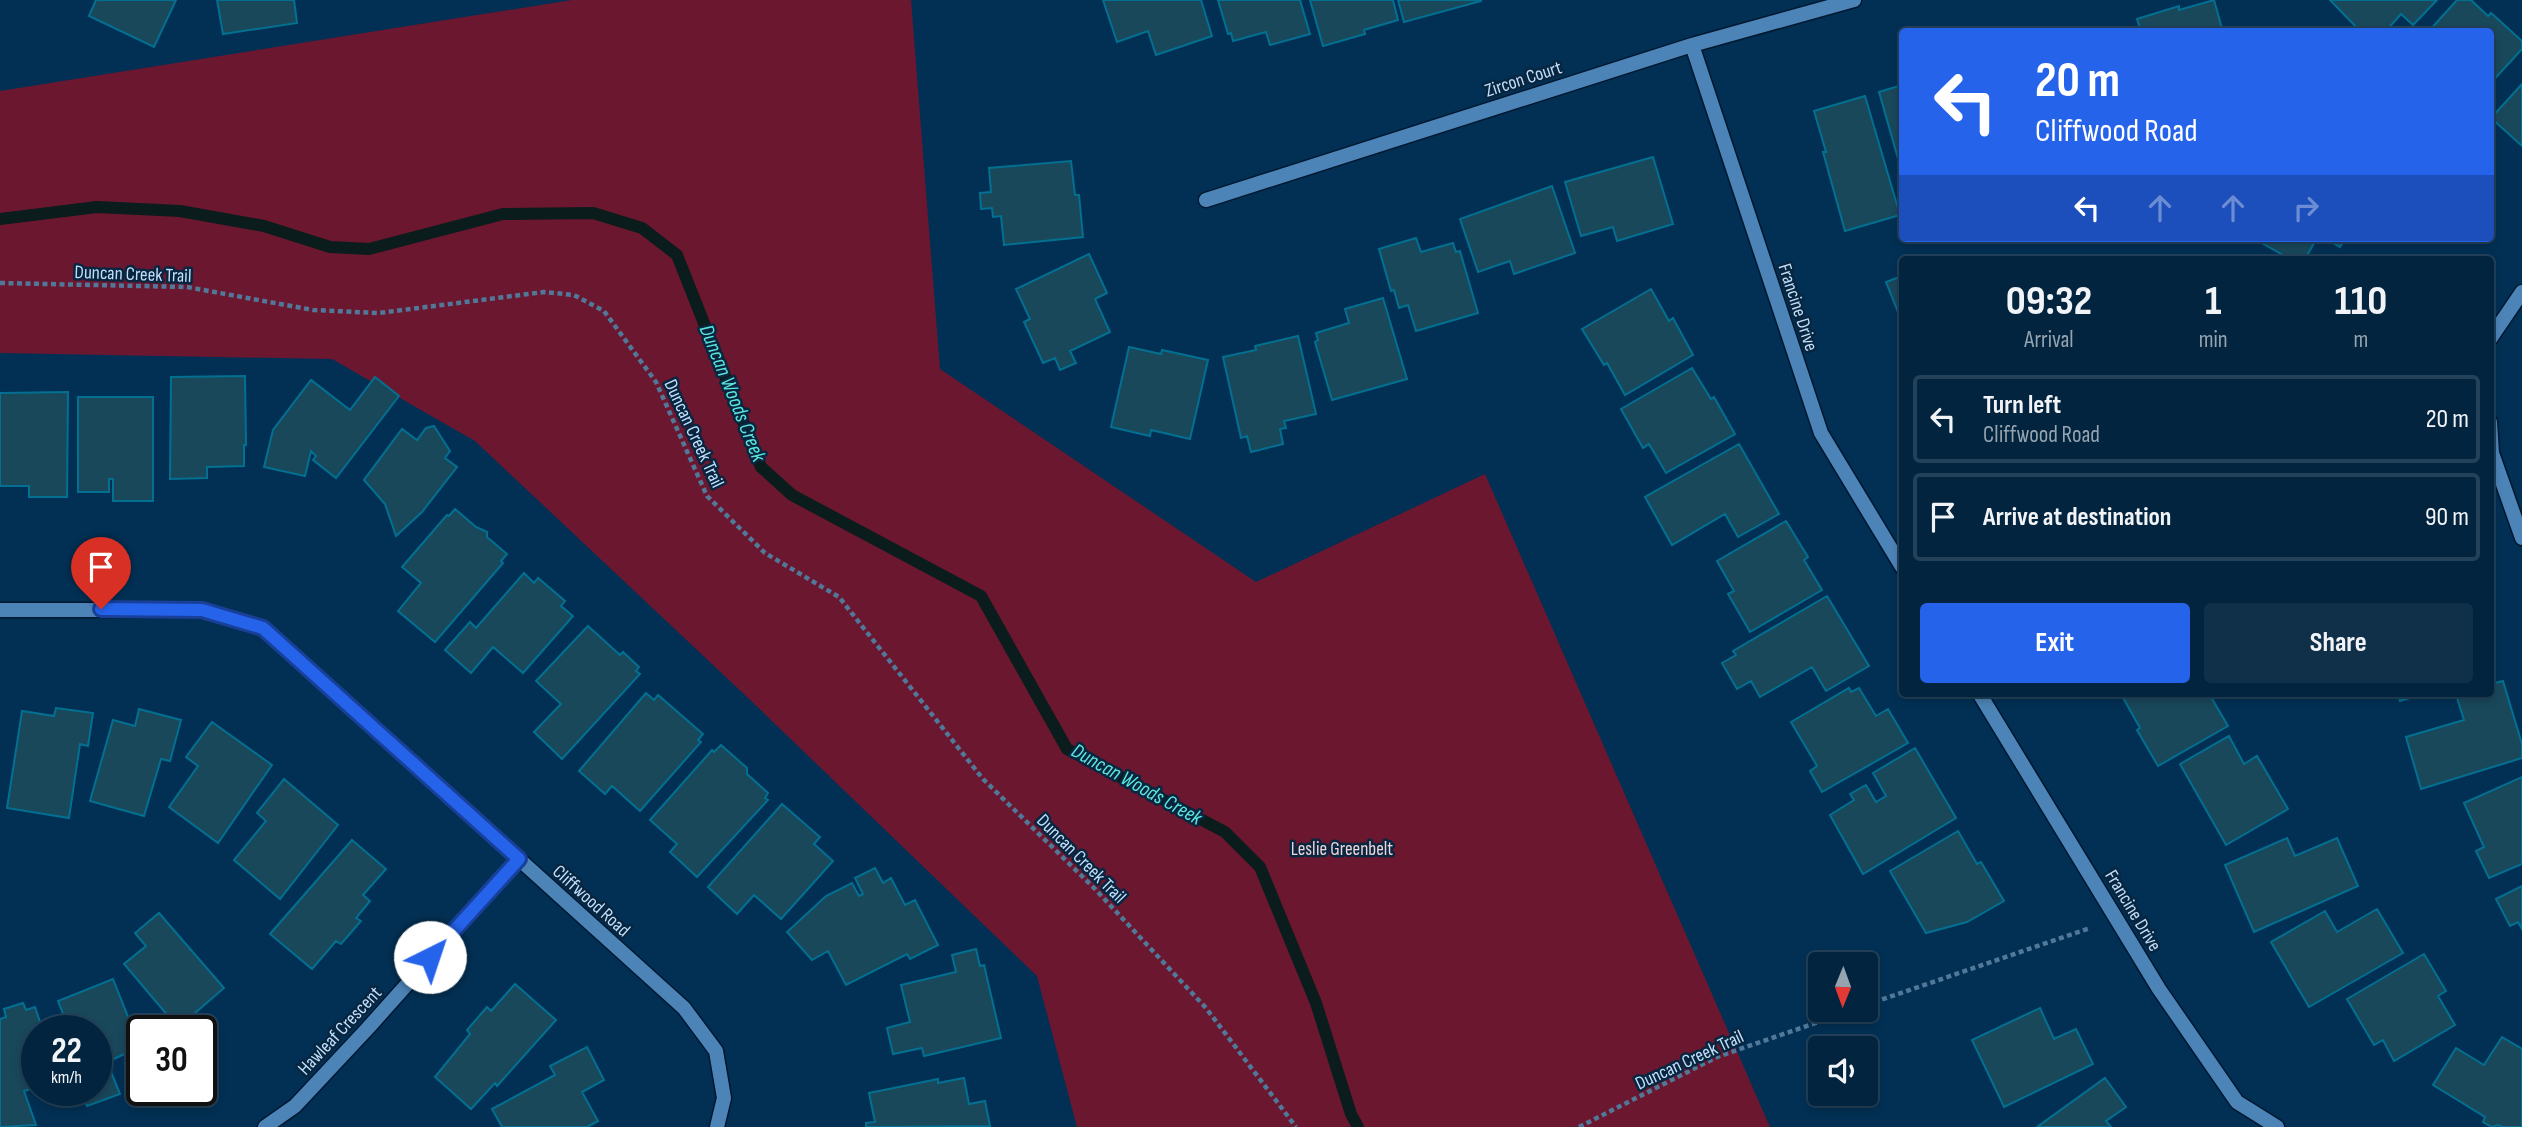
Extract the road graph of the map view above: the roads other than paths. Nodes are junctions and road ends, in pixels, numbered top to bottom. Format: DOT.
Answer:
graph roads {
  1 [pos="1854,0"];
  2 [pos="1692,45"];
  3 [pos="1206,200"];
  4 [pos="2522,292"];
  5 [pos="2494,333"];
  6 [pos="2494,459"];
  7 [pos="2522,538"];
  8 [pos="1899,562"];
  9 [pos="0,610"];
  10 [pos="1981,697"];
  11 [pos="519,859"];
  12 [pos="265,1127"];
  13 [pos="717,1127"];
  14 [pos="2277,1127"];
  1 -- 2 [label="street, Zircon Court"];
  2 -- 3 [label="street, Zircon Court"];
  2 -- 8 [label="street, Francine Drive"];
  4 -- 5 [label="street"];
  6 -- 7 [label="street"];
  9 -- 11 [label="street, Cliffwood Road"];
  10 -- 14 [label="street, Francine Drive"];
  11 -- 12 [label="street, Hawleaf Crescent"];
  11 -- 13 [label="street, Cliffwood Road"];
}
